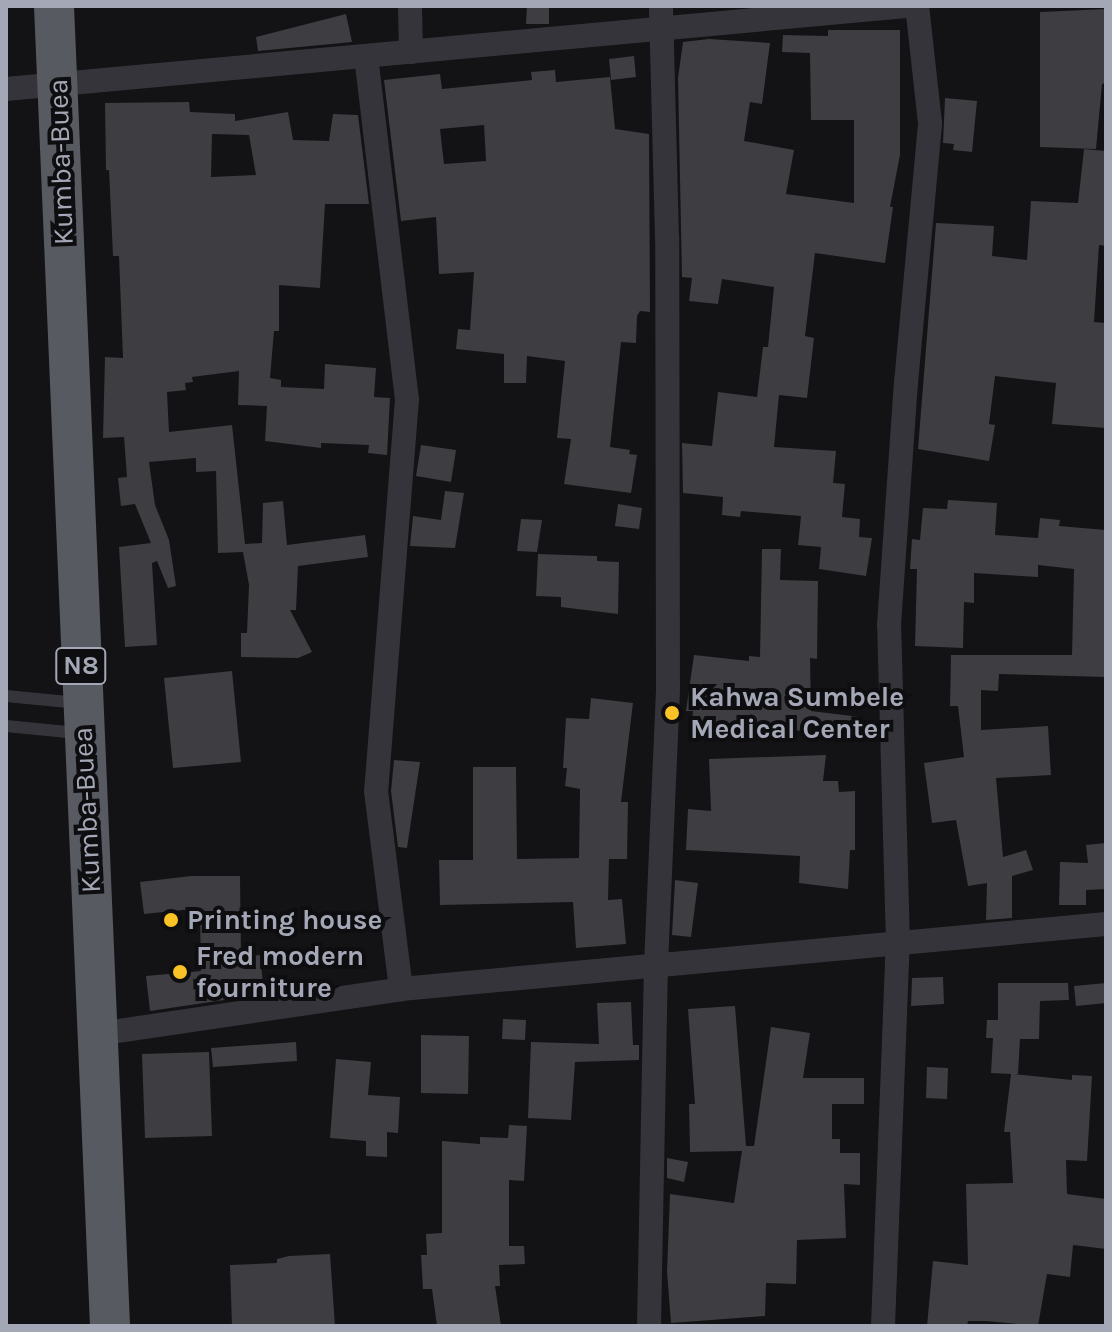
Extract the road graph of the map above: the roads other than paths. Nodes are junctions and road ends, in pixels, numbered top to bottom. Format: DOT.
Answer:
graph roads {
  1 [pos="54,6"];
  2 [pos="410,6"];
  3 [pos="906,6"];
  4 [pos="917,6"];
  5 [pos="660,18"];
  6 [pos="411,52"];
  7 [pos="366,56"];
  8 [pos="59,84"];
  9 [pos="6,89"];
  10 [pos="6,696"];
  11 [pos="83,718"];
  12 [pos="6,726"];
  13 [pos="1106,924"];
  14 [pos="898,943"];
  15 [pos="656,965"];
  16 [pos="401,989"];
  17 [pos="98,1034"];
  18 [pos="110,1326"];
  19 [pos="649,1326"];
  20 [pos="883,1326"];
  1 -- 8 [label="highway, Kumba-Buea / N8"];
  2 -- 6 [label="street"];
  3 -- 5 [label="street"];
  4 -- 14 [label="street"];
  5 -- 6 [label="street"];
  5 -- 15 [label="street"];
  6 -- 7 [label="street"];
  7 -- 8 [label="street"];
  7 -- 16 [label="street"];
  8 -- 9 [label="street"];
  8 -- 11 [label="highway, Kumba-Buea / N8"];
  10 -- 11 [label="lane"];
  11 -- 12 [label="lane"];
  11 -- 17 [label="highway, Kumba-Buea / N8"];
  13 -- 14 [label="street"];
  14 -- 15 [label="street"];
  14 -- 20 [label="street"];
  15 -- 16 [label="street"];
  15 -- 19 [label="street"];
  16 -- 17 [label="street"];
  17 -- 18 [label="highway, Kumba-Buea / N8"];
}
